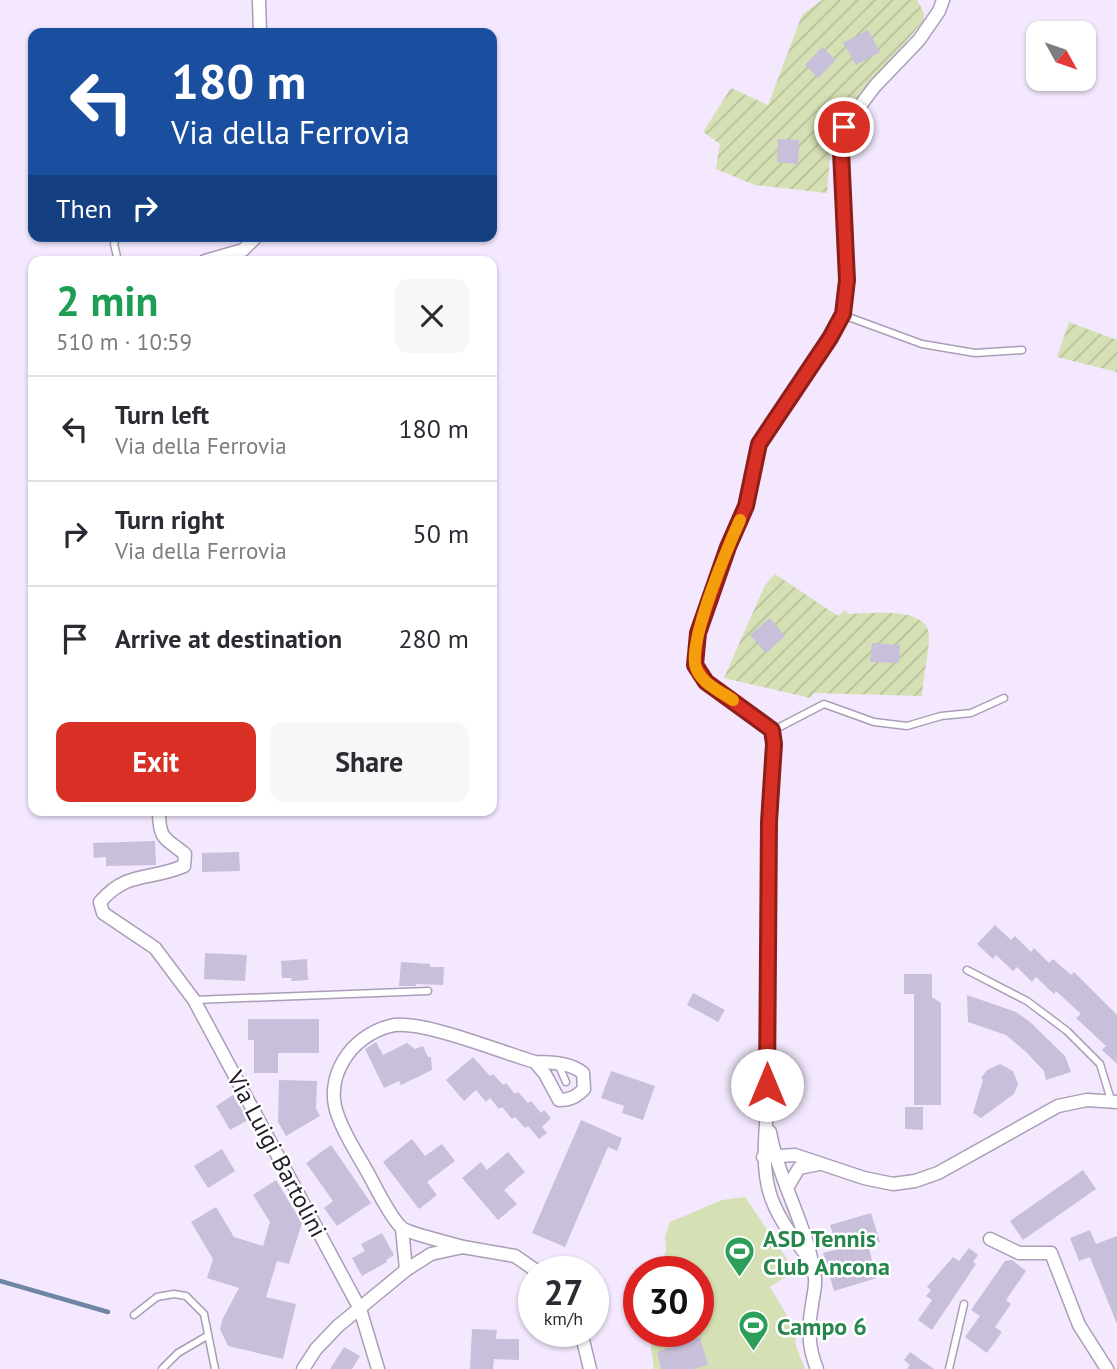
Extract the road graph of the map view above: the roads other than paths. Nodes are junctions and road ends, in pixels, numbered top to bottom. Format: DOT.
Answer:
graph roads {
  1 [pos="259,0"];
  2 [pos="943,0"];
  3 [pos="260,28"];
  4 [pos="251,242"];
  5 [pos="222,256"];
  6 [pos="843,314"];
  7 [pos="1022,350"];
  8 [pos="1004,698"];
  9 [pos="772,730"];
  10 [pos="159,816"];
  11 [pos="967,970"];
  12 [pos="428,991"];
  13 [pos="194,1000"];
  14 [pos="535,1062"];
  15 [pos="558,1063"];
  16 [pos="566,1082"];
  17 [pos="1114,1101"];
  18 [pos="769,1157"];
  19 [pos="819,1164"];
  20 [pos="787,1188"];
  21 [pos="766,1189"];
  22 [pos="402,1228"];
  23 [pos="990,1239"];
  24 [pos="463,1247"];
  25 [pos="518,1258"];
  26 [pos="811,1261"];
  27 [pos="406,1270"];
  28 [pos="964,1304"];
  29 [pos="360,1309"];
  30 [pos="134,1315"];
  31 [pos="207,1336"];
  32 [pos="585,1347"];
  33 [pos="162,1369"];
  34 [pos="215,1369"];
  35 [pos="303,1369"];
  36 [pos="378,1369"];
  37 [pos="590,1369"];
  38 [pos="817,1369"];
  39 [pos="949,1369"];
  40 [pos="1107,1369"];
  1 -- 3 [label="street"];
  2 -- 6 [label="street"];
  4 -- 5 [label="street"];
  6 -- 7 [label="lane"];
  6 -- 9 [label="street"];
  8 -- 9 [label="lane"];
  9 -- 18 [label="street"];
  10 -- 13 [label="street, Via Luigi Bartolini"];
  11 -- 17 [label="lane"];
  12 -- 13 [label="lane"];
  13 -- 29 [label="street, Via Luigi Bartolini"];
  14 -- 15 [label="street"];
  14 -- 15 [label="street"];
  14 -- 22 [label="street"];
  15 -- 16 [label="lane"];
  17 -- 19 [label="street"];
  18 -- 19 [label="street"];
  18 -- 20 [label="street"];
  18 -- 21 [label="street"];
  19 -- 20 [label="street"];
  20 -- 21 [label="street"];
  20 -- 26 [label="street"];
  21 -- 26 [label="street"];
  22 -- 24 [label="street"];
  22 -- 27 [label="street"];
  23 -- 40 [label="street"];
  24 -- 25 [label="street"];
  24 -- 27 [label="street"];
  26 -- 38 [label="street"];
  27 -- 29 [label="street"];
  28 -- 39 [label="lane"];
  29 -- 35 [label="street"];
  29 -- 36 [label="street, Via Luigi Bartolini"];
  30 -- 31 [label="lane"];
  31 -- 33 [label="lane"];
  31 -- 34 [label="lane"];
  32 -- 37 [label="street"];
}
